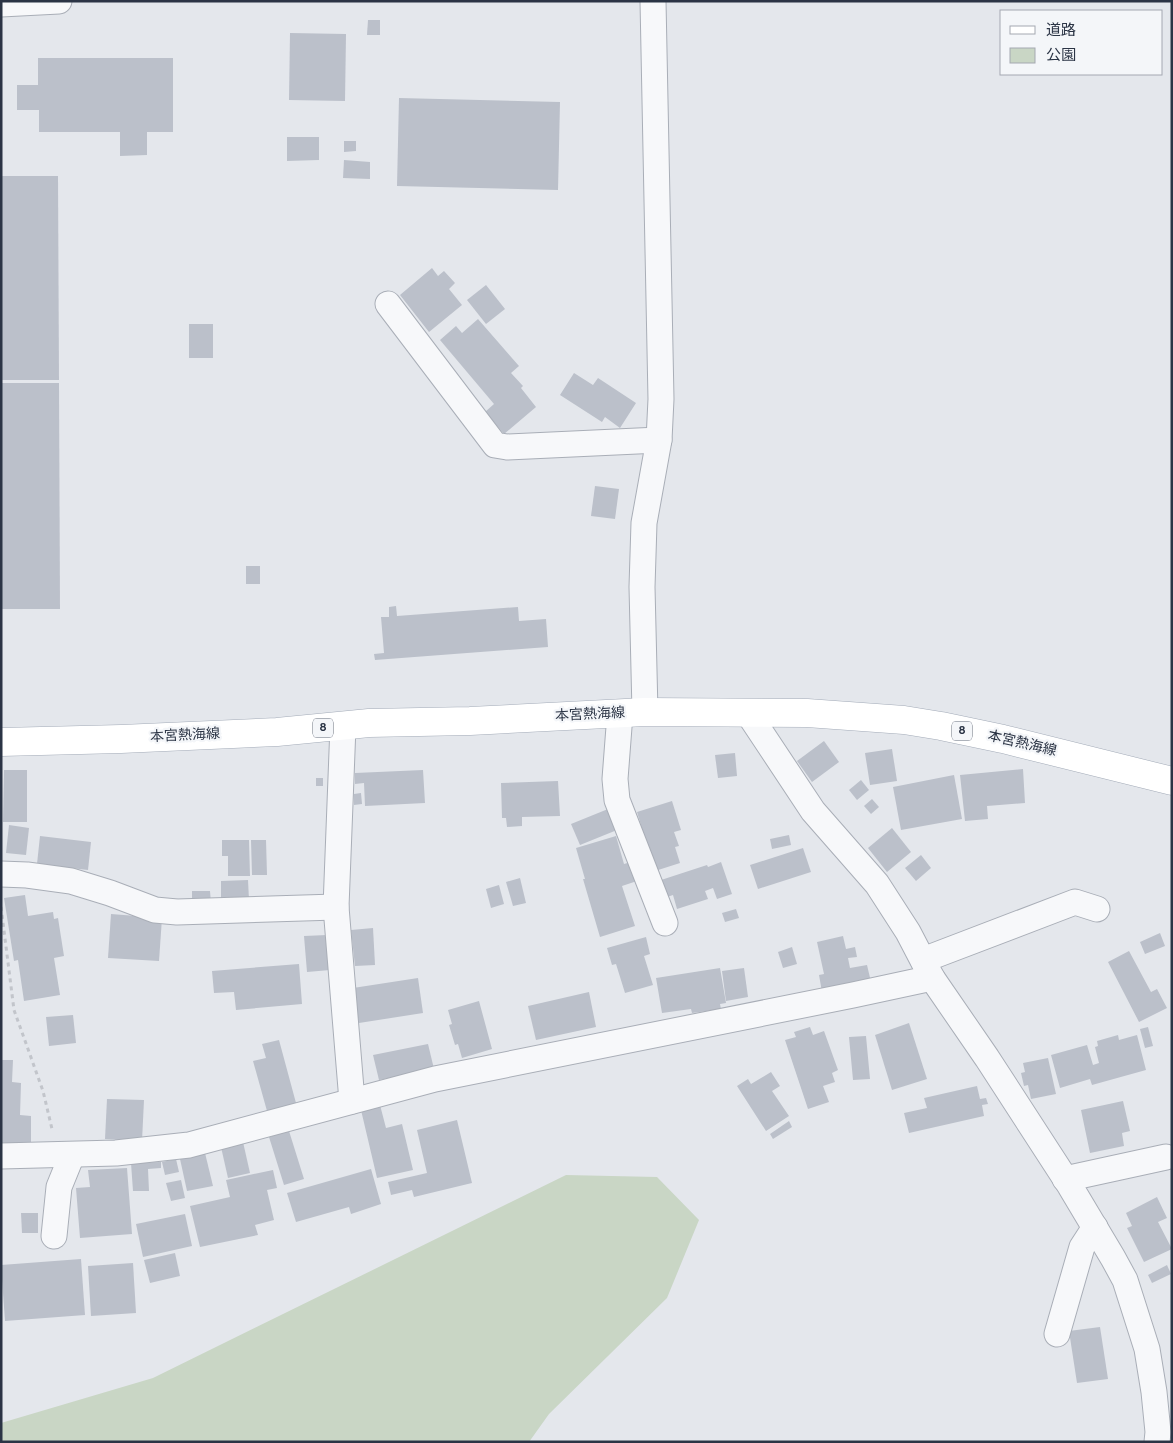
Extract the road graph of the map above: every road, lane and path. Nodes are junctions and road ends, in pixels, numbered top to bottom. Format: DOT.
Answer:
graph roads {
  1 [pos="59,1"];
  2 [pos="653,1"];
  3 [pos="1,4"];
  4 [pos="388,304"];
  5 [pos="659,440"];
  6 [pos="632,713"];
  7 [pos="748,713"];
  8 [pos="343,726"];
  9 [pos="1,742"];
  10 [pos="1172,781"];
  11 [pos="1,874"];
  12 [pos="336,906"];
  13 [pos="1,907"];
  14 [pos="1097,909"];
  15 [pos="665,923"];
  16 [pos="927,969"];
  17 [pos="352,1101"];
  18 [pos="66,1155"];
  19 [pos="1,1156"];
  20 [pos="1166,1157"];
  21 [pos="1065,1179"];
  22 [pos="1095,1227"];
  23 [pos="54,1236"];
  24 [pos="1057,1334"];
  25 [pos="1162,1435"];
  1 -- 3 [label="street"];
  2 -- 5 [label="street"];
  4 -- 5 [label="street"];
  5 -- 6 [label="street"];
  6 -- 7 [label="main road, 本宮熱海線 / 8"];
  6 -- 8 [label="main road, 本宮熱海線 / 8"];
  6 -- 15 [label="street"];
  7 -- 10 [label="main road, 本宮熱海線 / 8"];
  7 -- 16 [label="street"];
  8 -- 9 [label="main road, 本宮熱海線 / 8"];
  8 -- 12 [label="street"];
  11 -- 12 [label="street"];
  12 -- 17 [label="street"];
  13 -- 18 [label="path"];
  14 -- 16 [label="street"];
  16 -- 17 [label="street"];
  16 -- 21 [label="street"];
  17 -- 18 [label="street"];
  18 -- 19 [label="street"];
  18 -- 23 [label="street"];
  20 -- 21 [label="street"];
  21 -- 22 [label="street"];
  22 -- 24 [label="street"];
  22 -- 25 [label="street"];
}
